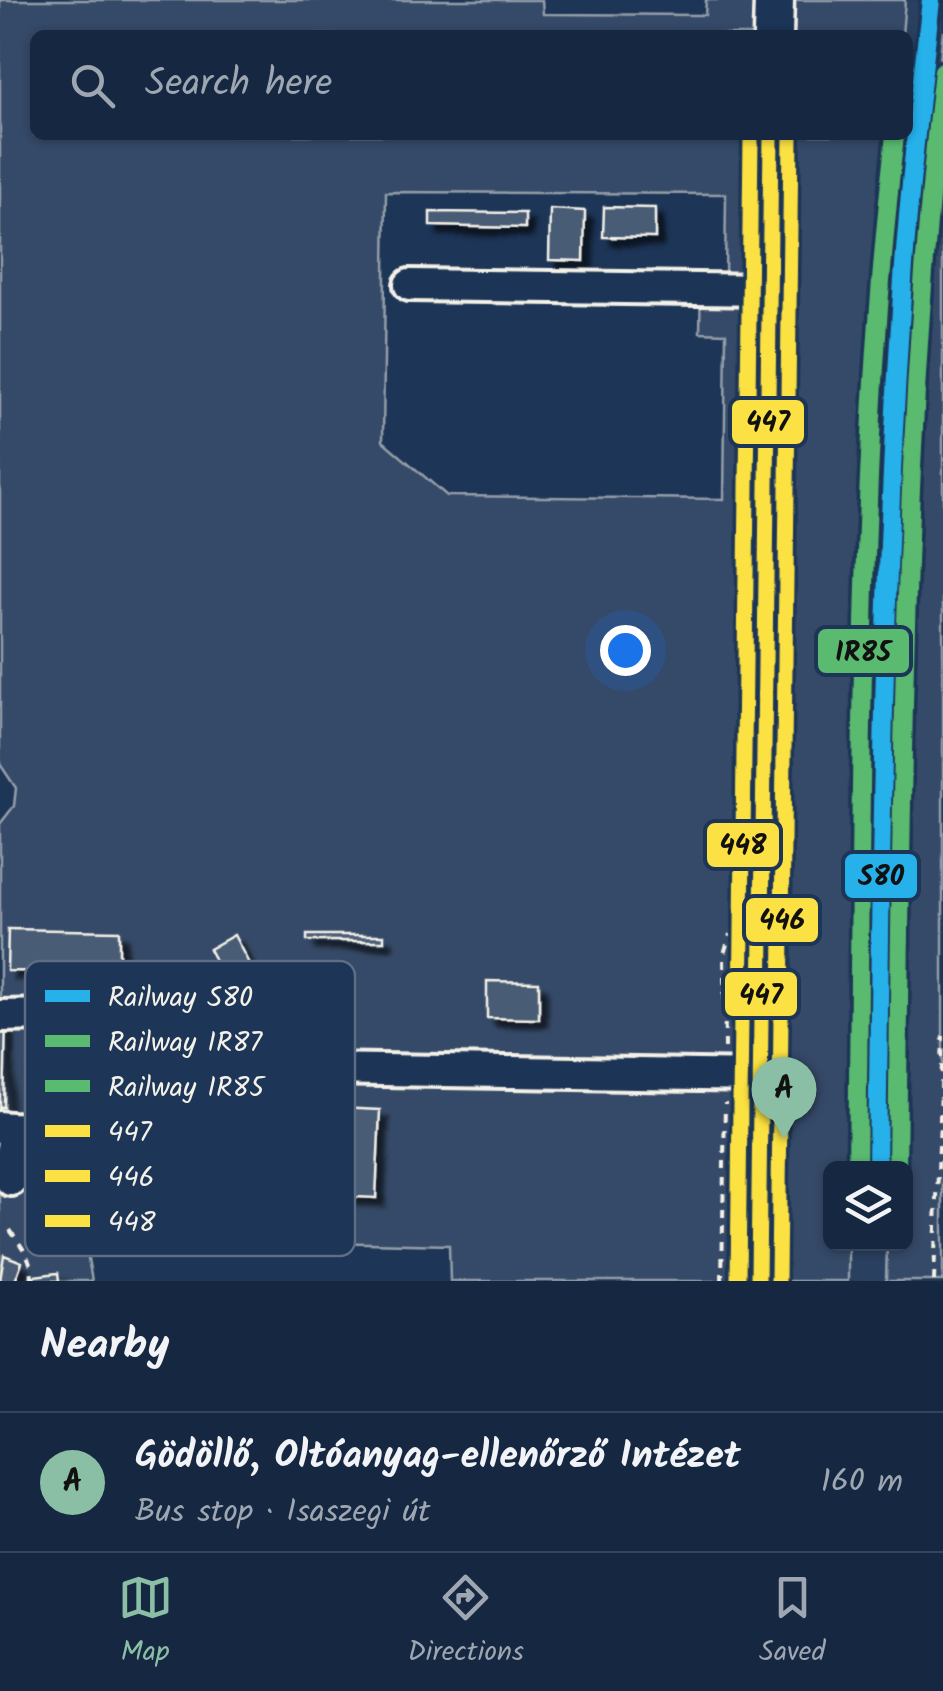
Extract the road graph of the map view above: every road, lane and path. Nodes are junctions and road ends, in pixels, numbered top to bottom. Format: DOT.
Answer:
graph roads {
  1 [pos="774,0"];
  2 [pos="773,30"];
  3 [pos="772,140"];
  4 [pos="410,285"];
  5 [pos="769,290"];
  6 [pos="0,1016"];
  7 [pos="25,1016"];
  8 [pos="943,1036"];
  9 [pos="355,1070"];
  10 [pos="760,1076"];
  11 [pos="7,1128"];
  12 [pos="11,1180"];
  13 [pos="10,1230"];
  14 [pos="25,1252"];
  15 [pos="27,1256"];
  16 [pos="31,1281"];
  17 [pos="758,1281"];
  18 [pos="934,1281"];
  1 -- 2 [label="main road"];
  3 -- 5 [label="main road"];
  4 -- 5 [label="lane"];
  5 -- 10 [label="main road"];
  6 -- 7 [label="lane"];
  8 -- 18 [label="path"];
  9 -- 10 [label="lane"];
  10 -- 17 [label="main road"];
  11 -- 12 [label="lane"];
  13 -- 14 [label="path"];
  15 -- 16 [label="path"];
}
